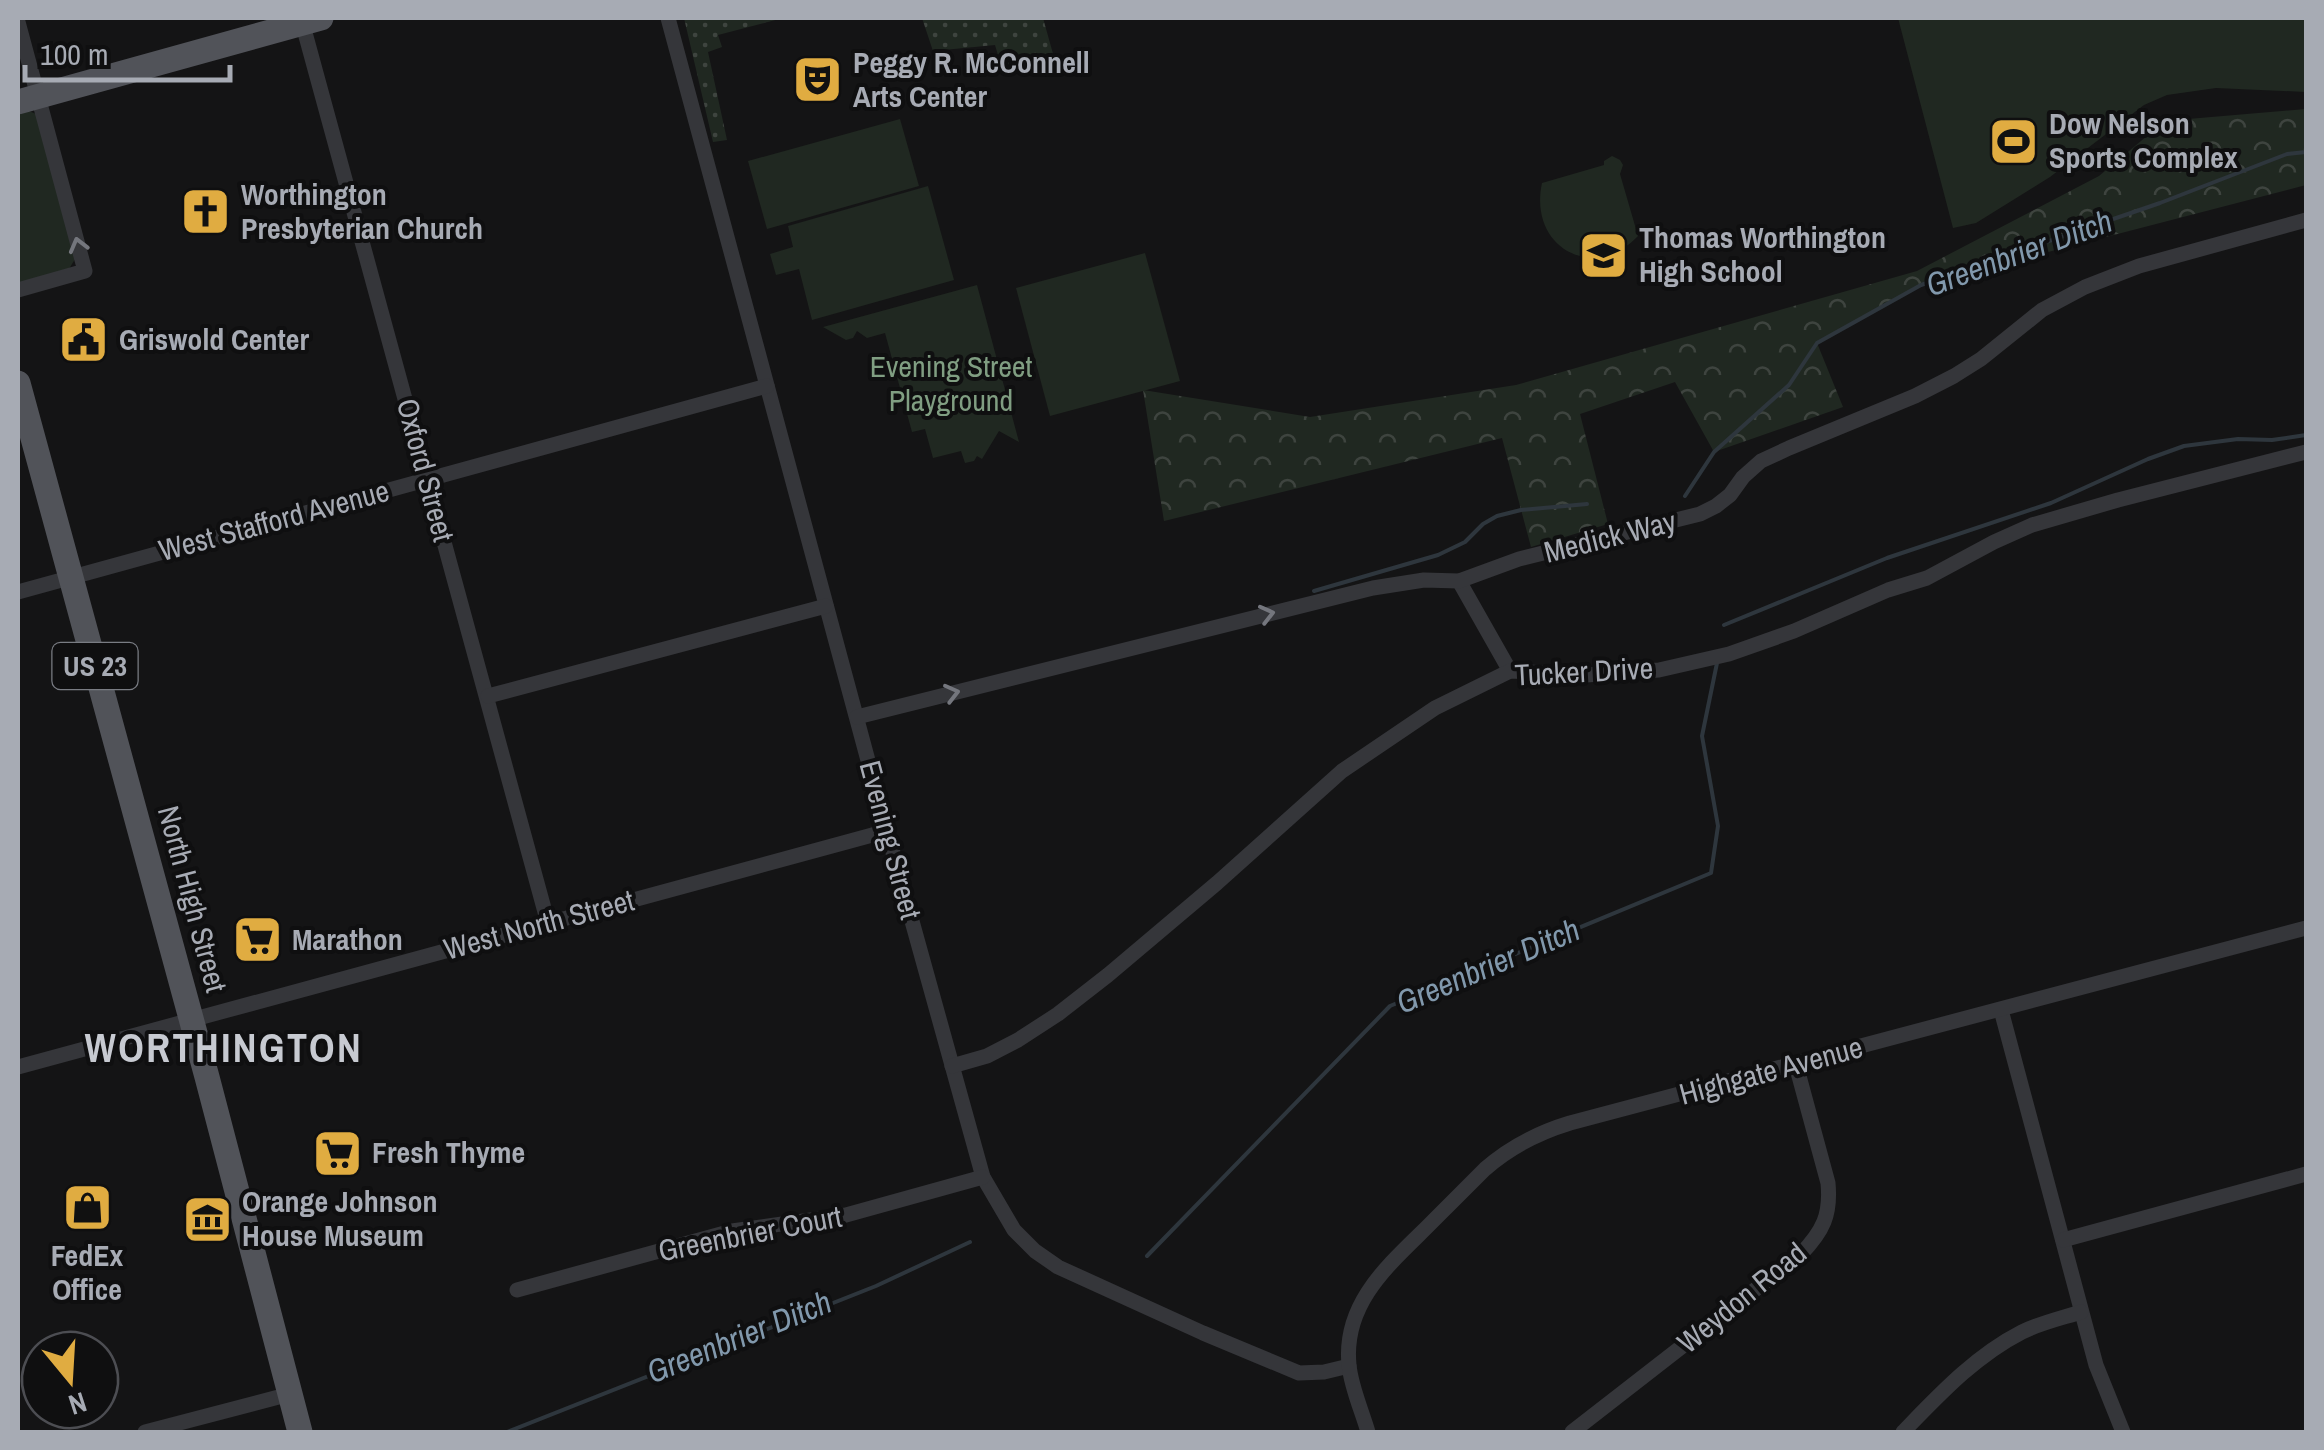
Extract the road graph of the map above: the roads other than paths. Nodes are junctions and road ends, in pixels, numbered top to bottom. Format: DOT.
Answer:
graph roads {
  1 [pos="668,18"];
  2 [pos="308,19"];
  3 [pos="18,22"];
  4 [pos="28,99"];
  5 [pos="2306,220"];
  6 [pos="18,290"];
  7 [pos="18,383"];
  8 [pos="767,386"];
  9 [pos="2306,452"];
  10 [pos="428,478"];
  11 [pos="70,578"];
  12 [pos="1458,581"];
  13 [pos="18,592"];
  14 [pos="826,606"];
  15 [pos="1510,672"];
  16 [pos="488,696"];
  17 [pos="858,717"];
  18 [pos="887,831"];
  19 [pos="548,923"];
  20 [pos="2306,928"];
  21 [pos="2001,1010"];
  22 [pos="191,1020"];
  23 [pos="1796,1065"];
  24 [pos="952,1066"];
  25 [pos="18,1067"];
  26 [pos="2306,1174"];
  27 [pos="983,1177"];
  28 [pos="2064,1240"];
  29 [pos="517,1290"];
  30 [pos="2081,1312"];
  31 [pos="1349,1366"];
  32 [pos="290,1394"];
  33 [pos="144,1432"];
  34 [pos="300,1432"];
  35 [pos="1368,1432"];
  36 [pos="1572,1432"];
  37 [pos="1903,1432"];
  38 [pos="2122,1432"];
  1 -- 8 [label="street, Evening Street"];
  2 -- 4 [label="main road"];
  2 -- 10 [label="street, Oxford Street"];
  3 -- 4 [label="street"];
  6 -- 4 [label="street, one-way"];
  5 -- 12 [label="street, Medick Way"];
  7 -- 11 [label="main road, North High Street / US 23"];
  8 -- 10 [label="street, West Stafford Avenue"];
  8 -- 14 [label="street, Evening Street"];
  9 -- 15 [label="street, Tucker Drive"];
  10 -- 11 [label="street, West Stafford Avenue"];
  10 -- 16 [label="street, Oxford Street"];
  11 -- 13 [label="street, West Stafford Avenue"];
  11 -- 22 [label="main road, North High Street / US 23"];
  12 -- 15 [label="street"];
  17 -- 12 [label="street, Medick Way, one-way"];
  14 -- 16 [label="street"];
  14 -- 17 [label="street, Evening Street"];
  15 -- 24 [label="street, Tucker Drive"];
  16 -- 19 [label="street, Oxford Street"];
  17 -- 18 [label="street, Evening Street"];
  18 -- 19 [label="street, West North Street"];
  18 -- 24 [label="street, Evening Street"];
  19 -- 22 [label="street, West North Street"];
  20 -- 21 [label="street, Highgate Avenue"];
  21 -- 23 [label="street, Highgate Avenue"];
  21 -- 28 [label="street"];
  22 -- 25 [label="street, West North Street"];
  22 -- 32 [label="main road, North High Street / US 23"];
  23 -- 31 [label="street, Highgate Avenue"];
  23 -- 36 [label="street, Weydon Road"];
  24 -- 27 [label="street, Evening Street"];
  26 -- 28 [label="street"];
  27 -- 29 [label="street, Greenbrier Court"];
  27 -- 31 [label="street, Evening Street"];
  28 -- 30 [label="street"];
  30 -- 37 [label="street"];
  30 -- 38 [label="street"];
  31 -- 35 [label="street"];
  32 -- 33 [label="street"];
  32 -- 34 [label="main road, North High Street / US 23"];
}
